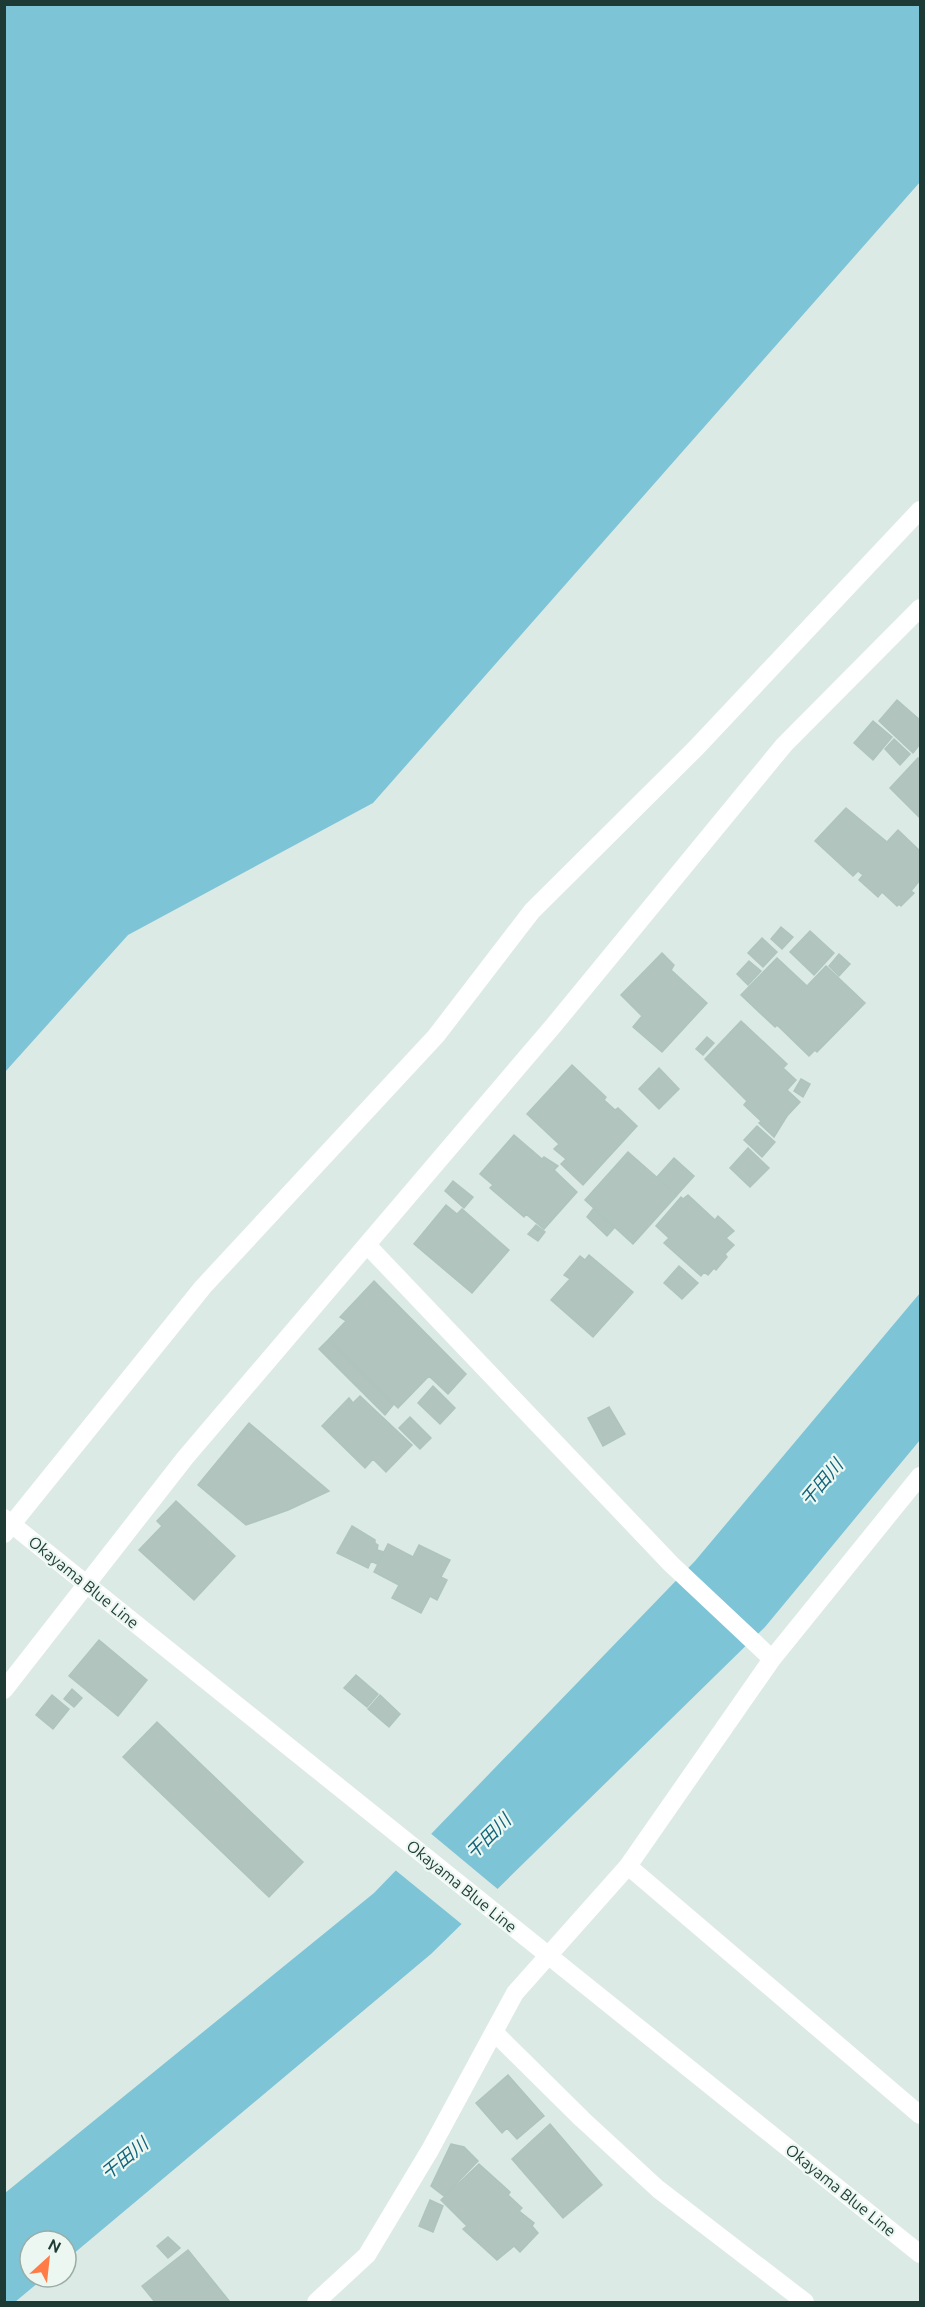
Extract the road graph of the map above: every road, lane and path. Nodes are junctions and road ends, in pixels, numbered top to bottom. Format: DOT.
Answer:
graph roads {
  1 [pos="921,510"];
  2 [pos="921,608"];
  3 [pos="368,1246"];
  4 [pos="921,1476"];
  5 [pos="4,1518"];
  6 [pos="4,1534"];
  7 [pos="772,1659"];
  8 [pos="4,1690"];
  9 [pos="628,1866"];
  10 [pos="494,2032"];
  11 [pos="921,2115"];
  12 [pos="921,2254"];
  13 [pos="316,2302"];
  14 [pos="805,2302"];
  1 -- 6 [label="street"];
  2 -- 3 [label="street"];
  3 -- 7 [label="street"];
  3 -- 8 [label="street"];
  4 -- 7 [label="street"];
  5 -- 12 [label="street, Okayama Blue Line"];
  7 -- 9 [label="street"];
  9 -- 10 [label="street"];
  9 -- 11 [label="street"];
  10 -- 13 [label="street"];
  10 -- 14 [label="street"];
}
